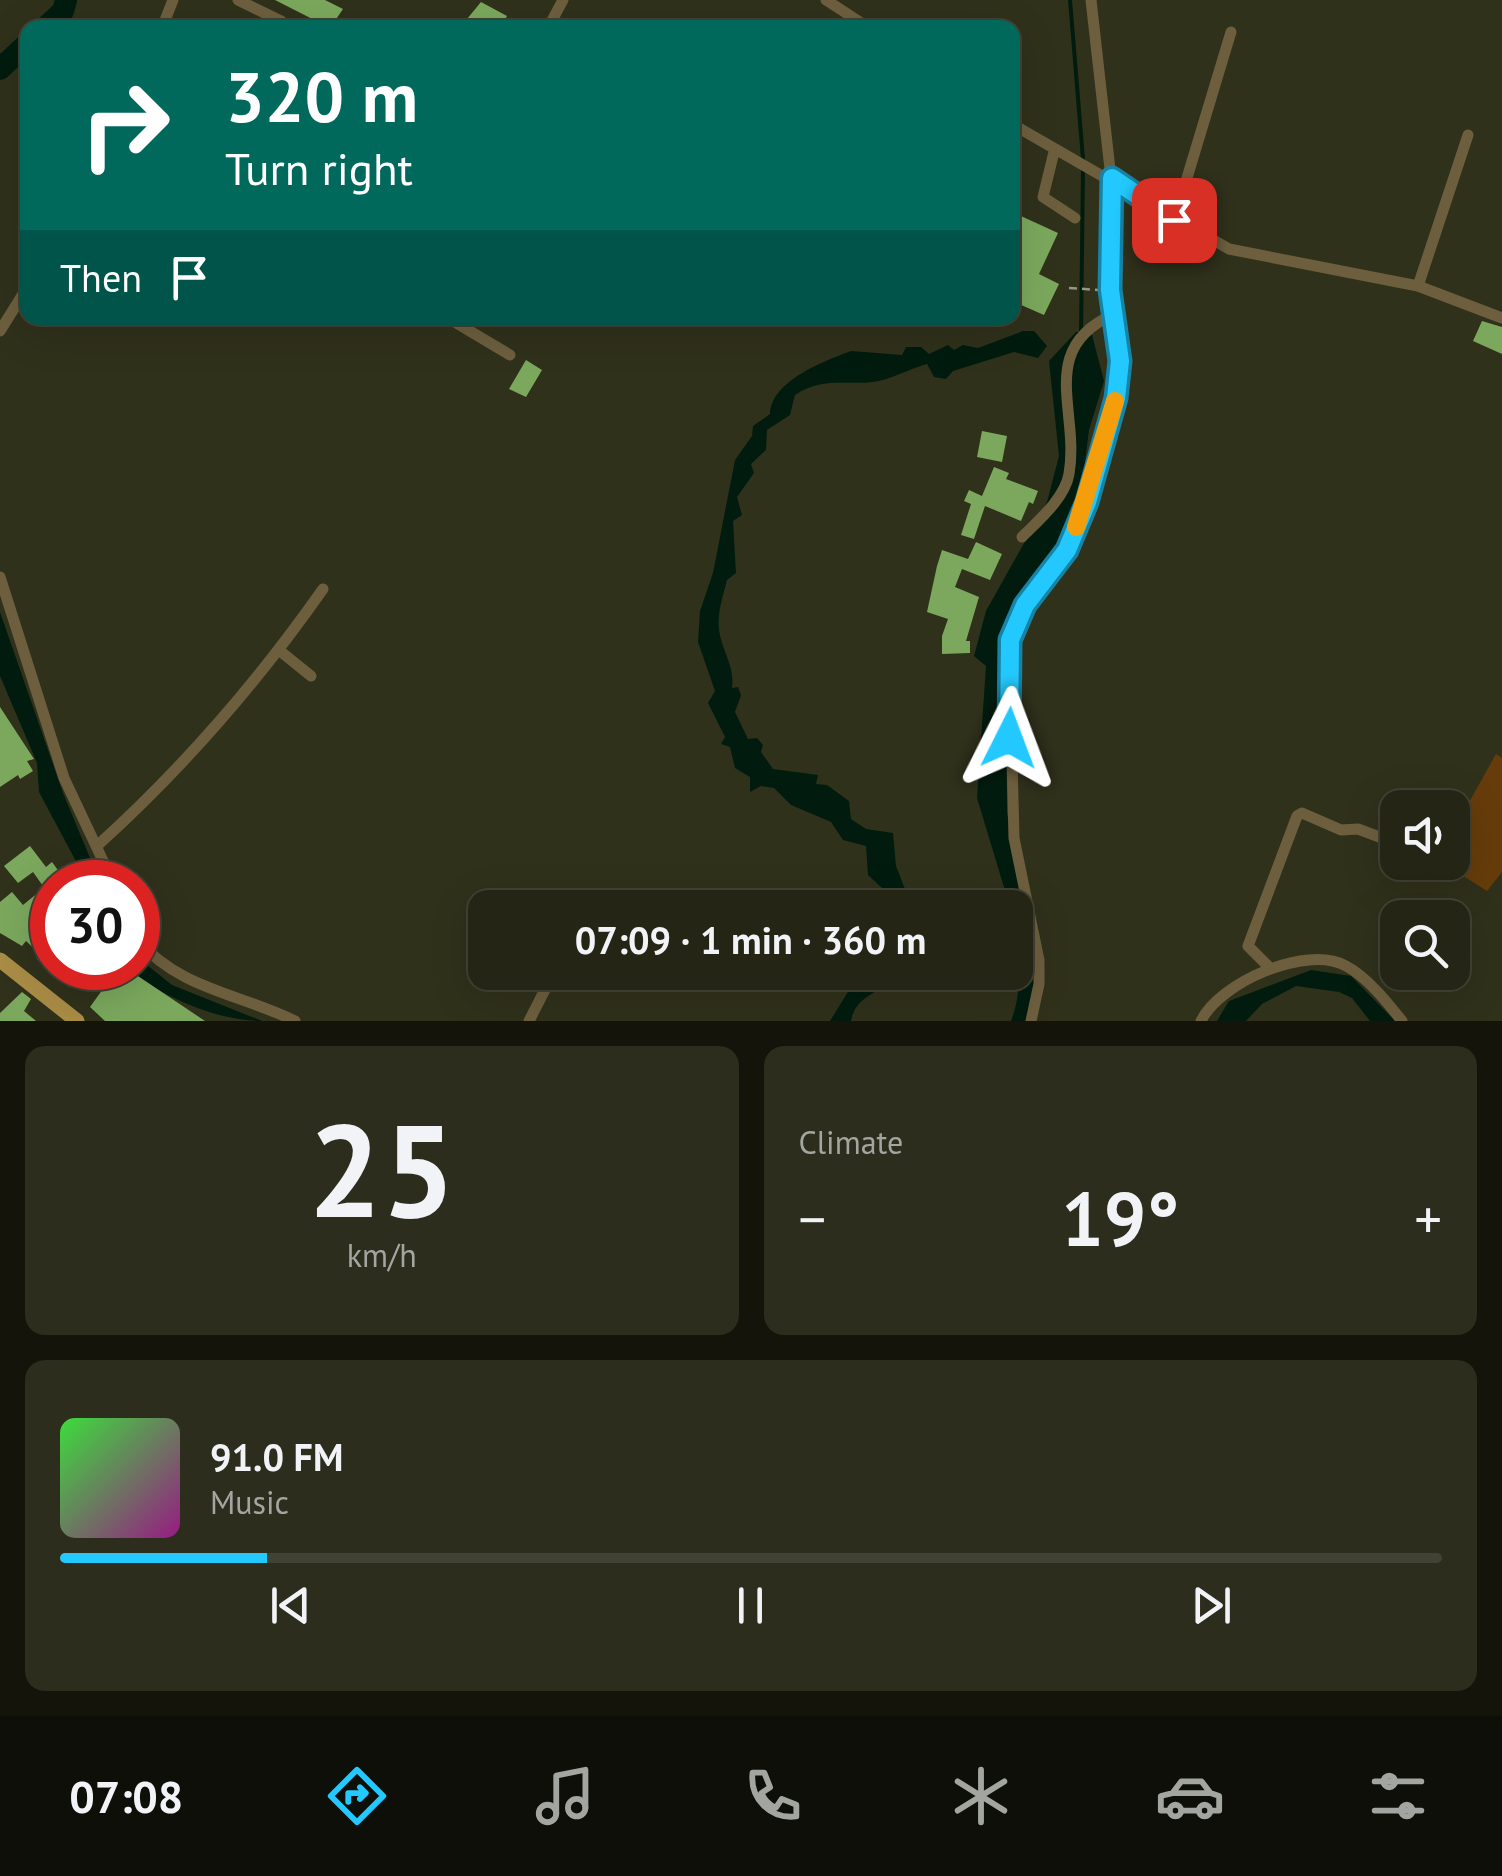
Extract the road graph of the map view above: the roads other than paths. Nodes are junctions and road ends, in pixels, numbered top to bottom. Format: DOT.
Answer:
graph roads {
  1 [pos="238,0"];
  2 [pos="826,0"];
  3 [pos="1091,0"];
  4 [pos="281,20"];
  5 [pos="857,20"];
  6 [pos="1231,32"];
  7 [pos="1020,129"];
  8 [pos="1468,136"];
  9 [pos="1054,152"];
  10 [pos="1109,177"];
  11 [pos="1075,218"];
  12 [pos="1174,220"];
  13 [pos="1418,286"];
  14 [pos="20,299"];
  15 [pos="1110,316"];
  16 [pos="1502,318"];
  17 [pos="463,325"];
  18 [pos="0,331"];
  19 [pos="510,355"];
  20 [pos="1022,537"];
  21 [pos="0,577"];
  22 [pos="323,590"];
  23 [pos="280,650"];
  24 [pos="311,676"];
  25 [pos="1380,837"];
  26 [pos="98,845"];
  27 [pos="104,860"];
  28 [pos="0,960"];
  29 [pos="160,962"];
  30 [pos="1270,968"];
  31 [pos="545,990"];
  32 [pos="77,1021"];
  33 [pos="295,1021"];
  34 [pos="529,1021"];
  35 [pos="1031,1021"];
  36 [pos="1201,1021"];
  37 [pos="1402,1021"];
  1 -- 4 [label="street"];
  2 -- 5 [label="street"];
  3 -- 10 [label="street"];
  6 -- 12 [label="street"];
  7 -- 9 [label="street"];
  8 -- 13 [label="street"];
  9 -- 10 [label="street"];
  9 -- 11 [label="street"];
  10 -- 12 [label="street"];
  10 -- 15 [label="street"];
  12 -- 13 [label="street"];
  13 -- 16 [label="street"];
  14 -- 18 [label="street"];
  15 -- 20 [label="street"];
  15 -- 35 [label="street"];
  17 -- 19 [label="street"];
  21 -- 26 [label="street"];
  22 -- 23 [label="street"];
  23 -- 24 [label="street"];
  23 -- 26 [label="street"];
  25 -- 30 [label="street"];
  26 -- 27 [label="street"];
  28 -- 32 [label="main road"];
  29 -- 33 [label="street"];
  30 -- 36 [label="street"];
  30 -- 37 [label="street"];
  31 -- 34 [label="street"];
}
